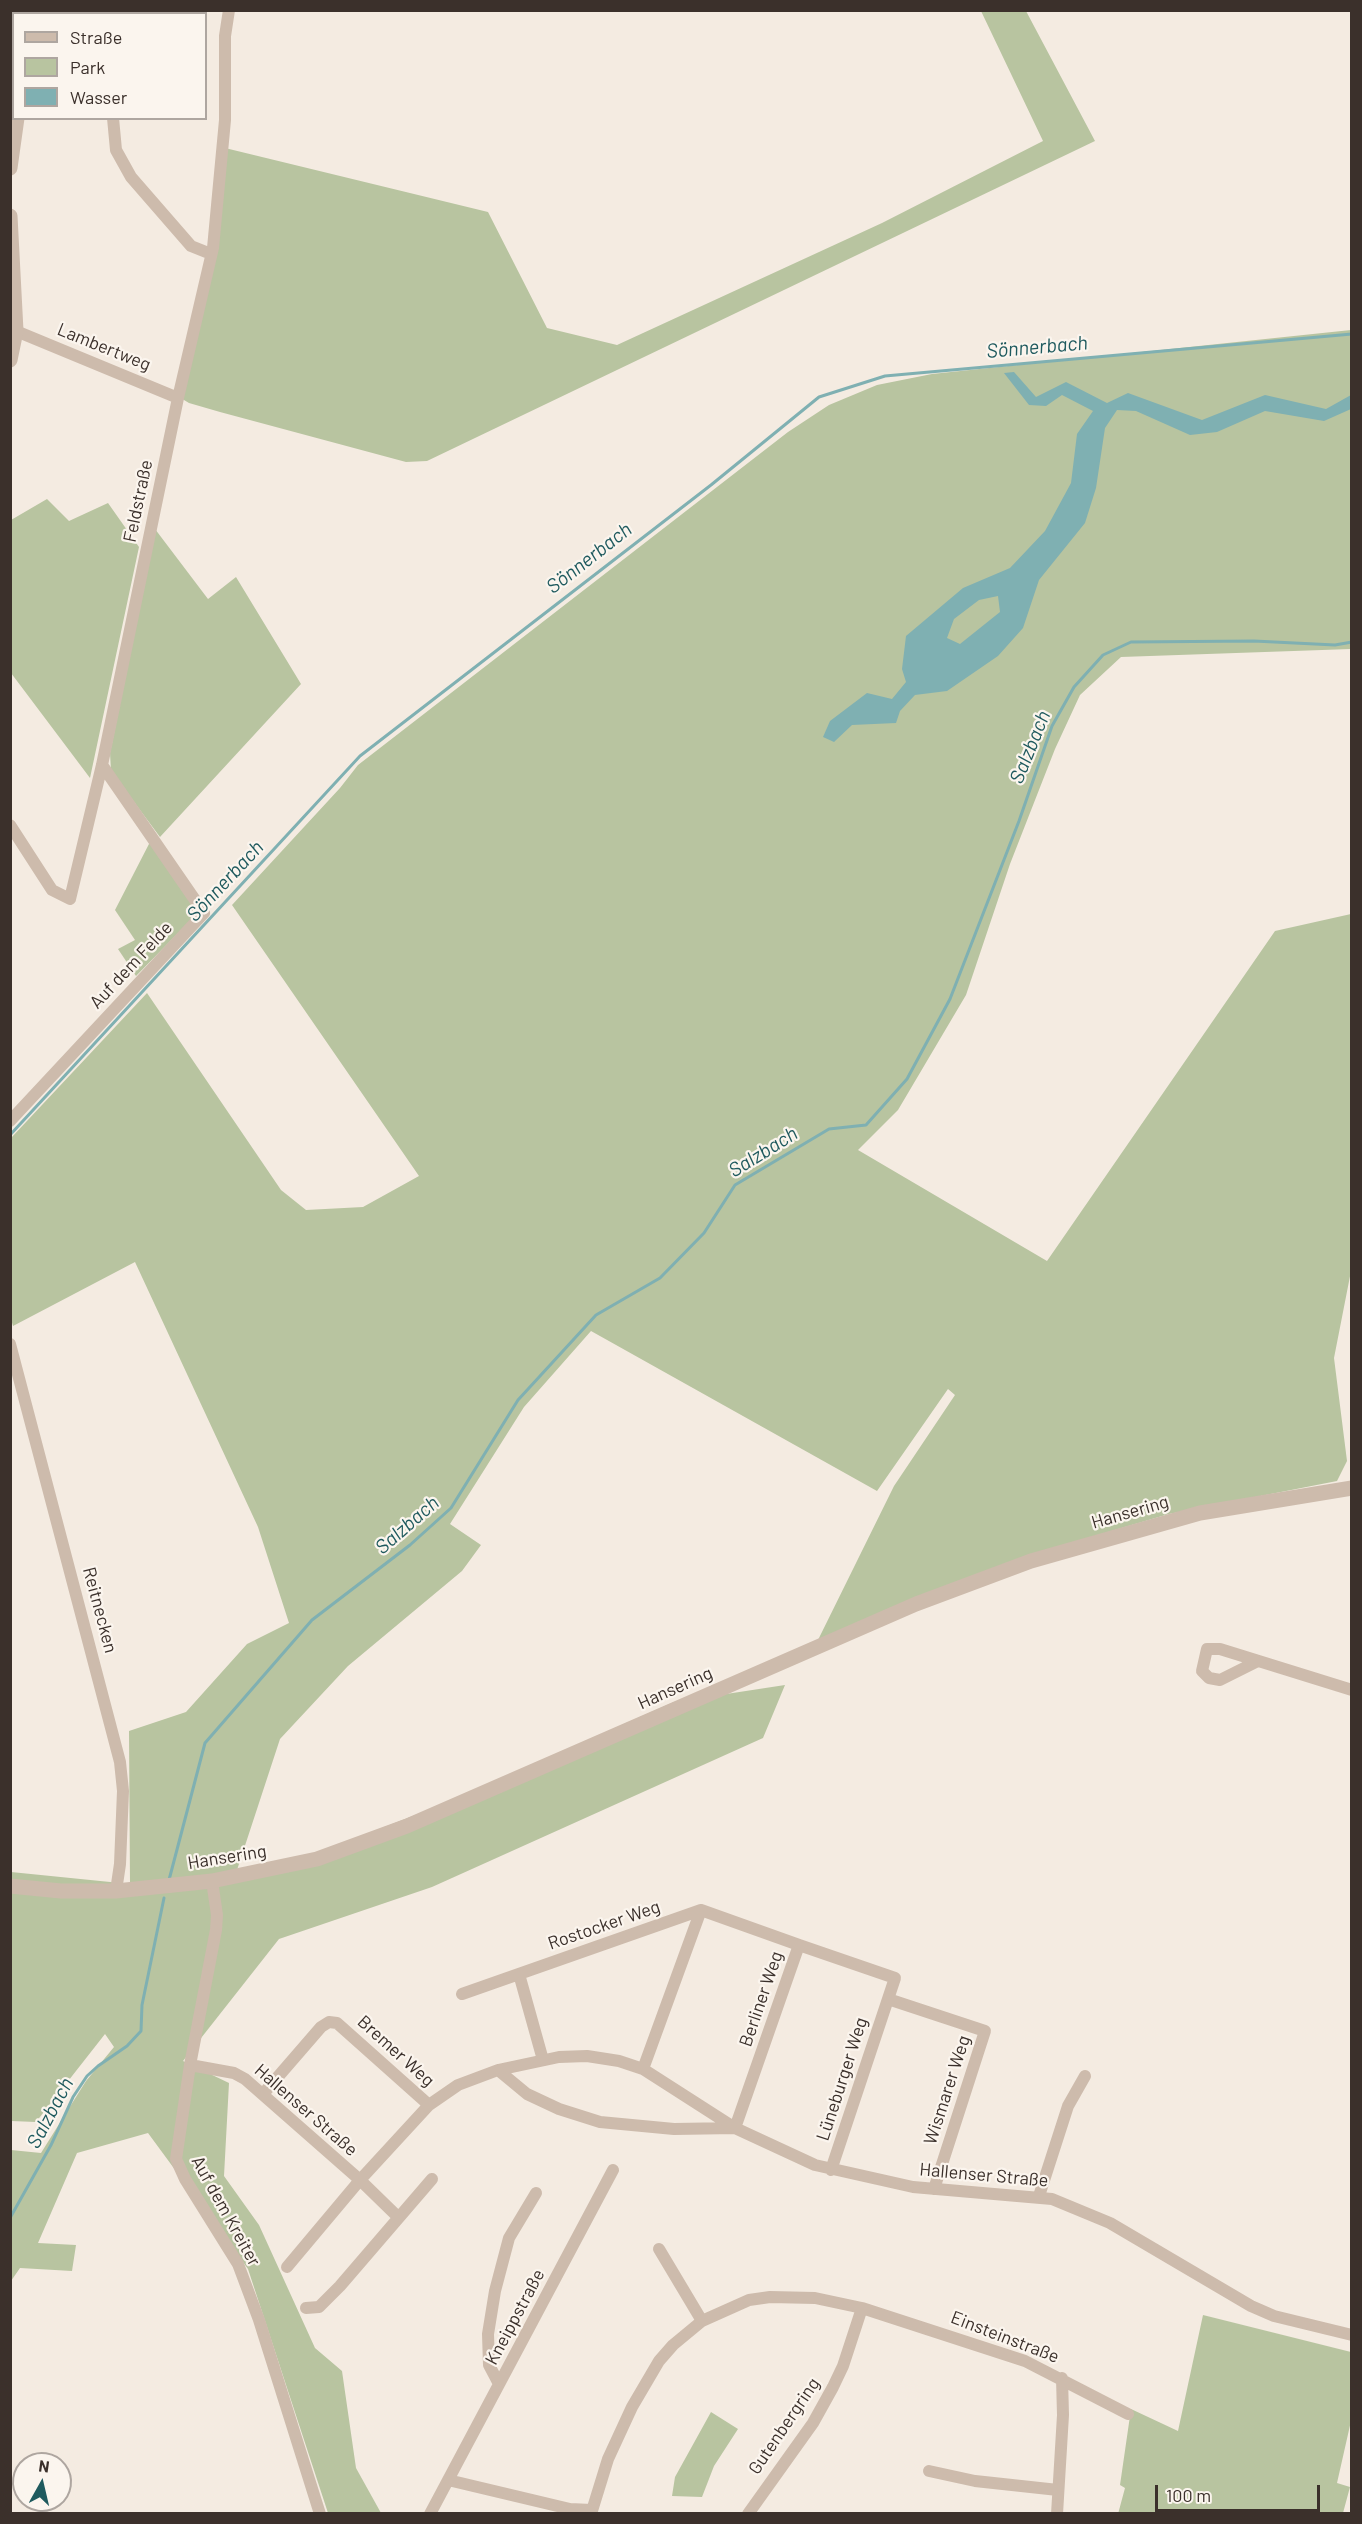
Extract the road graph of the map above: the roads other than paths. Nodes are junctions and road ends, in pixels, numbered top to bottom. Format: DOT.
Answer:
graph roads {
  1 [pos="229,10"];
  2 [pos="17,120"];
  3 [pos="113,120"];
  4 [pos="10,168"];
  5 [pos="10,216"];
  6 [pos="212,254"];
  7 [pos="16,331"];
  8 [pos="10,360"];
  9 [pos="178,398"];
  10 [pos="102,765"];
  11 [pos="10,825"];
  12 [pos="10,1121"];
  13 [pos="10,1344"];
  14 [pos="1352,1488"];
  15 [pos="1258,1661"];
  16 [pos="1352,1690"];
  17 [pos="212,1881"];
  18 [pos="10,1886"];
  19 [pos="116,1891"];
  20 [pos="701,1910"];
  21 [pos="799,1946"];
  22 [pos="519,1974"];
  23 [pos="462,1994"];
  24 [pos="888,1999"];
  25 [pos="543,2060"];
  26 [pos="190,2065"];
  27 [pos="643,2069"];
  28 [pos="498,2070"];
  29 [pos="1085,2076"];
  30 [pos="263,2094"];
  31 [pos="429,2105"];
  32 [pos="735,2128"];
  33 [pos="613,2170"];
  34 [pos="831,2170"];
  35 [pos="432,2179"];
  36 [pos="360,2180"];
  37 [pos="934,2189"];
  38 [pos="536,2193"];
  39 [pos="1039,2196"];
  40 [pos="398,2217"];
  41 [pos="659,2249"];
  42 [pos="287,2267"];
  43 [pos="306,2308"];
  44 [pos="862,2308"];
  45 [pos="702,2321"];
  46 [pos="1352,2335"];
  47 [pos="1062,2378"];
  48 [pos="499,2384"];
  49 [pos="1128,2414"];
  50 [pos="929,2471"];
  51 [pos="448,2480"];
  52 [pos="1059,2490"];
  53 [pos="570,2511"];
  54 [pos="591,2512"];
  55 [pos="320,2514"];
  56 [pos="430,2514"];
  57 [pos="748,2514"];
  58 [pos="1057,2514"];
  1 -- 6 [label="street, Feldstraße"];
  2 -- 4 [label="street"];
  3 -- 6 [label="street"];
  5 -- 7 [label="street"];
  6 -- 9 [label="street, Feldstraße"];
  7 -- 8 [label="street"];
  7 -- 9 [label="street, Lambertweg"];
  9 -- 10 [label="street, Feldstraße"];
  10 -- 11 [label="street, Feldstraße"];
  10 -- 12 [label="street, Auf dem Felde"];
  13 -- 19 [label="street, Reitnecken"];
  14 -- 17 [label="street, Hansering"];
  15 -- 16 [label="street"];
  17 -- 19 [label="street, Hansering"];
  17 -- 26 [label="street, Auf dem Kreiter"];
  18 -- 19 [label="street, Hansering"];
  20 -- 21 [label="street, Berliner Weg"];
  20 -- 22 [label="street, Rostocker Weg"];
  20 -- 27 [label="street"];
  21 -- 24 [label="street"];
  21 -- 32 [label="street, Berliner Weg"];
  22 -- 23 [label="street, Rostocker Weg"];
  22 -- 25 [label="street"];
  24 -- 34 [label="street, Lüneburger Weg"];
  24 -- 37 [label="street, Wismarer Weg"];
  25 -- 27 [label="street, Hallenser Straße"];
  25 -- 28 [label="street, Hallenser Straße"];
  26 -- 30 [label="street, Hallenser Straße"];
  26 -- 55 [label="street, Auf dem Kreiter"];
  27 -- 32 [label="street, Hallenser Straße"];
  28 -- 31 [label="street, Hallenser Straße"];
  28 -- 32 [label="street, Hallenser Straße"];
  29 -- 39 [label="street"];
  30 -- 31 [label="street, Bremer Weg"];
  30 -- 36 [label="street, Hallenser Straße"];
  31 -- 36 [label="street, Hallenser Straße"];
  32 -- 34 [label="street, Hallenser Straße"];
  33 -- 48 [label="street, Kneippstraße"];
  34 -- 37 [label="street, Hallenser Straße"];
  35 -- 40 [label="street"];
  36 -- 40 [label="street"];
  36 -- 42 [label="street, Hallenser Straße"];
  37 -- 39 [label="street, Hallenser Straße"];
  38 -- 48 [label="street"];
  39 -- 46 [label="street, Hallenser Straße"];
  40 -- 43 [label="street"];
  41 -- 45 [label="street"];
  44 -- 45 [label="street"];
  44 -- 47 [label="street, Einsteinstraße"];
  44 -- 57 [label="street, Gutenbergring"];
  45 -- 54 [label="street"];
  47 -- 49 [label="street, Einsteinstraße"];
  47 -- 52 [label="street"];
  48 -- 51 [label="street, Kneippstraße"];
  50 -- 52 [label="street"];
  51 -- 53 [label="street"];
  51 -- 56 [label="street, Kneippstraße"];
  52 -- 58 [label="street"];
  53 -- 54 [label="street"];
}
